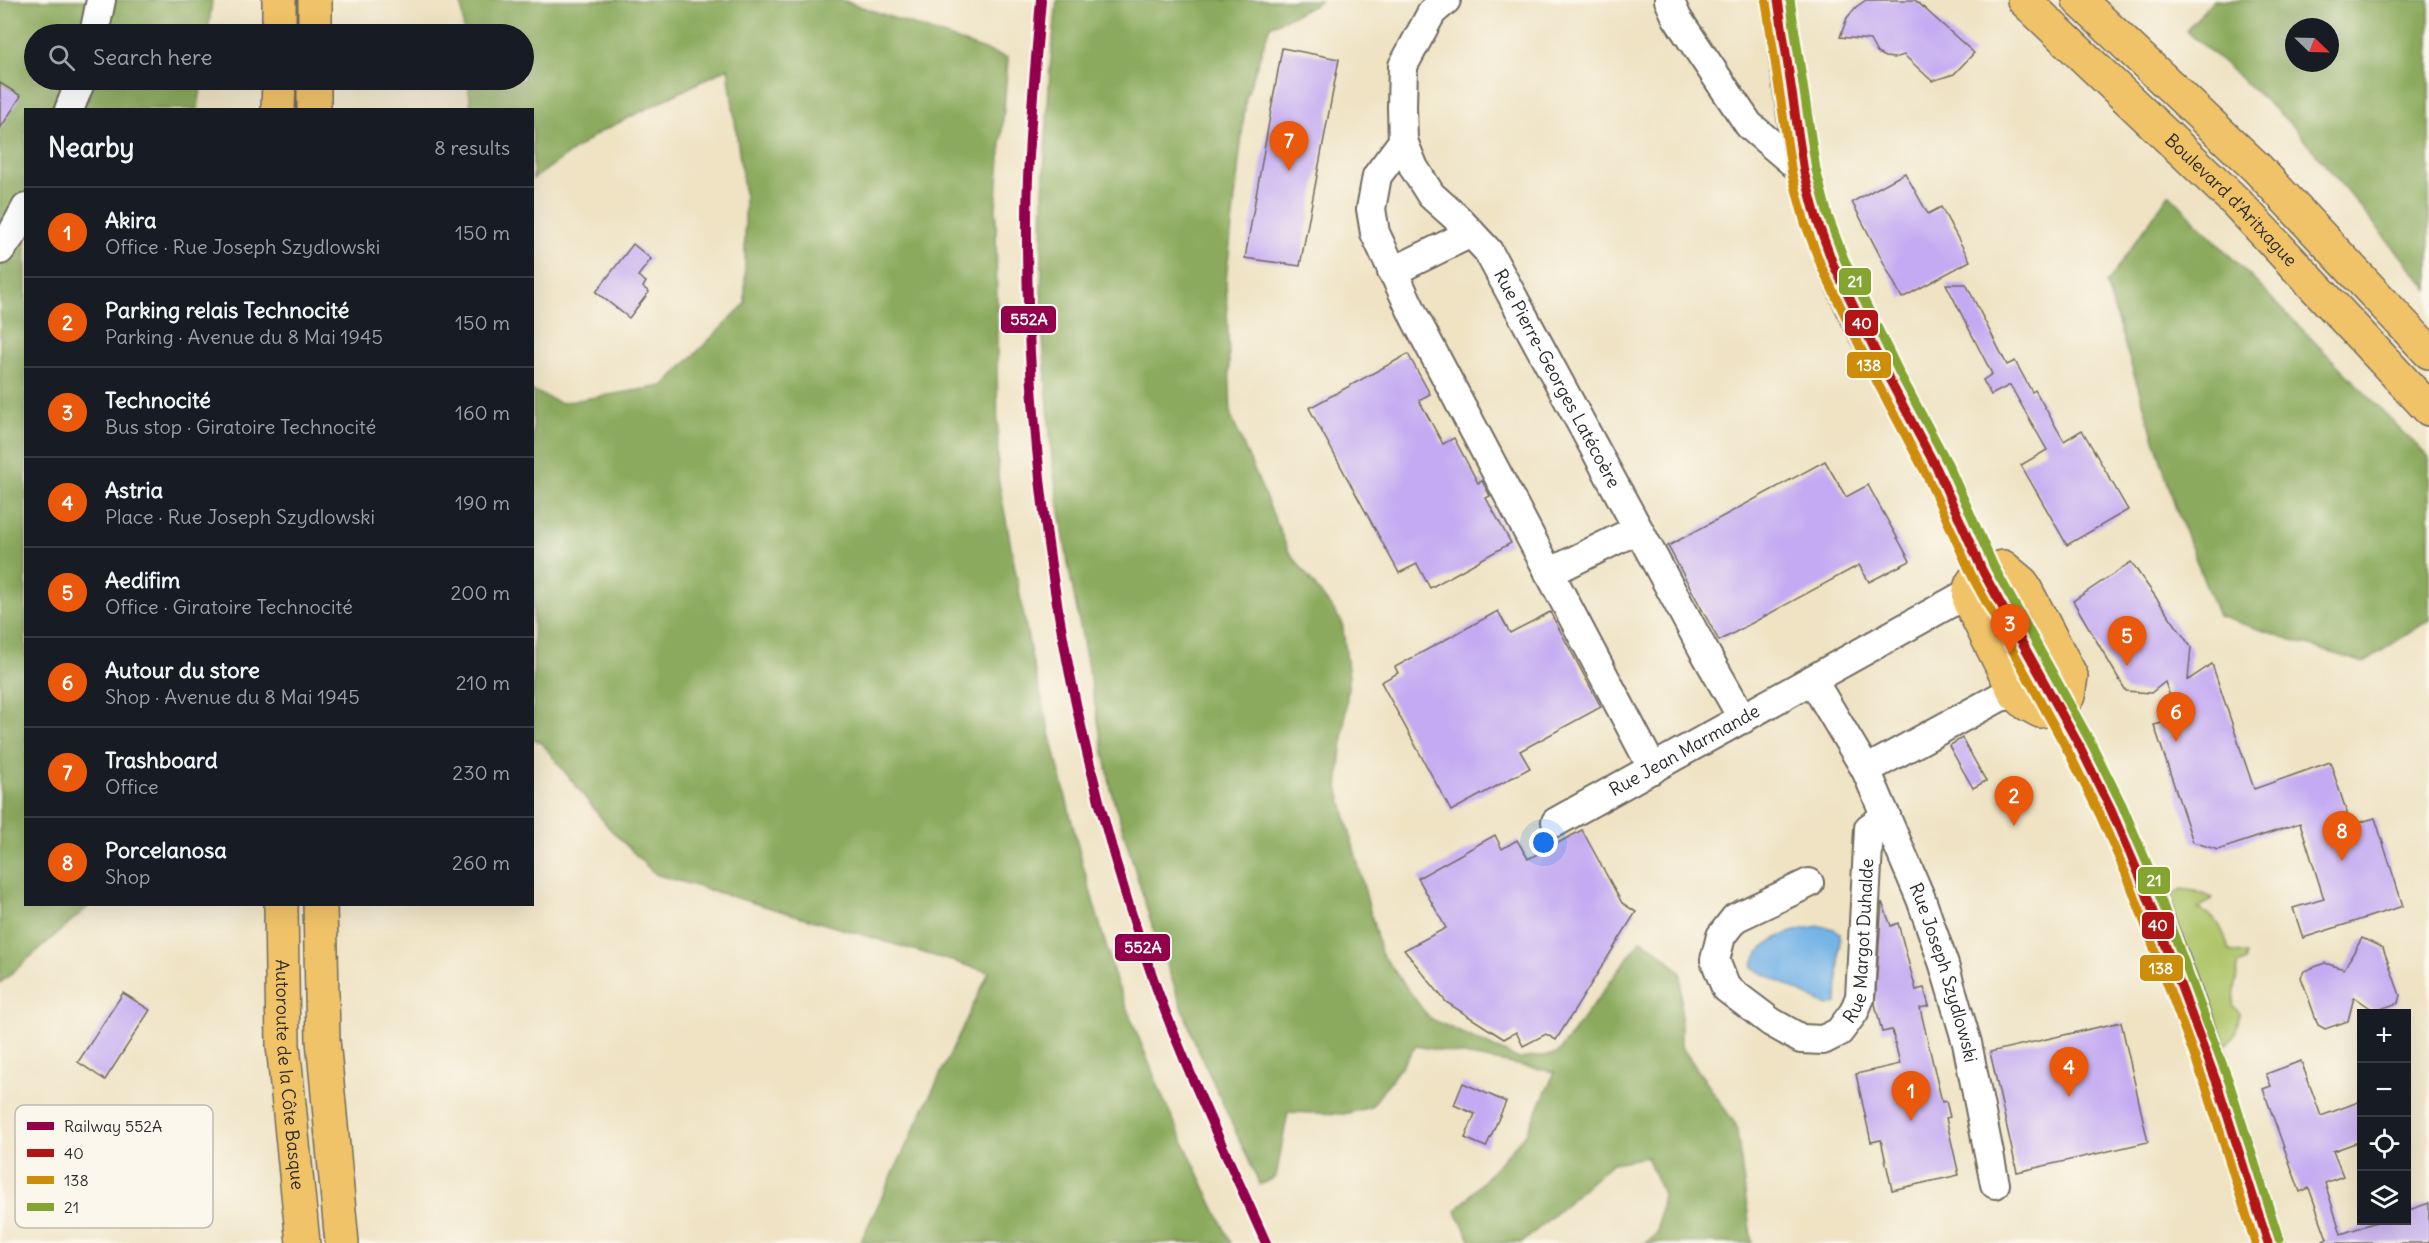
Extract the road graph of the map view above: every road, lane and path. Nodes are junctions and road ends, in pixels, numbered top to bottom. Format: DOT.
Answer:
graph roads {
  1 [pos="101,0"];
  2 [pos="279,0"];
  3 [pos="315,0"];
  4 [pos="1446,0"];
  5 [pos="1669,0"];
  6 [pos="1778,0"];
  7 [pos="1786,0"];
  8 [pos="2024,0"];
  9 [pos="2079,0"];
  10 [pos="96,24"];
  11 [pos="279,24"];
  12 [pos="315,24"];
  13 [pos="1788,77"];
  14 [pos="77,90"];
  15 [pos="279,90"];
  16 [pos="314,90"];
  17 [pos="70,108"];
  18 [pos="278,108"];
  19 [pos="314,108"];
  20 [pos="1403,141"];
  21 [pos="1804,172"];
  22 [pos="24,212"];
  23 [pos="1471,233"];
  24 [pos="0,250"];
  25 [pos="1392,272"];
  26 [pos="2429,352"];
  27 [pos="2429,409"];
  28 [pos="1638,529"];
  29 [pos="1549,573"];
  30 [pos="1976,583"];
  31 [pos="1814,681"];
  32 [pos="2016,694"];
  33 [pos="2059,707"];
  34 [pos="1743,719"];
  35 [pos="1653,769"];
  36 [pos="1866,770"];
  37 [pos="1886,816"];
  38 [pos="1556,822"];
  39 [pos="1809,883"];
  40 [pos="281,906"];
  41 [pos="320,906"];
  42 [pos="1995,1184"];
  43 [pos="303,1243"];
  44 [pos="342,1243"];
  45 [pos="2268,1243"];
  1 -- 10 [label="street"];
  2 -- 11 [label="main road"];
  3 -- 12 [label="main road"];
  4 -- 20 [label="street, Rue Pierre-Georges Latécoère"];
  5 -- 21 [label="street"];
  6 -- 13 [label="main road"];
  7 -- 13 [label="main road"];
  8 -- 27 [label="main road, Boulevard d'Aritxague"];
  9 -- 26 [label="main road"];
  13 -- 21 [label="main road"];
  14 -- 17 [label="street"];
  15 -- 18 [label="main road"];
  16 -- 19 [label="main road"];
  20 -- 23 [label="street, Rue Pierre-Georges Latécoère"];
  20 -- 25 [label="street"];
  21 -- 30 [label="main road"];
  22 -- 24 [label="street"];
  23 -- 25 [label="street"];
  23 -- 28 [label="street, Rue Pierre-Georges Latécoère"];
  25 -- 29 [label="street"];
  28 -- 29 [label="street"];
  28 -- 34 [label="street, Rue Pierre-Georges Latécoère"];
  29 -- 35 [label="street"];
  30 -- 31 [label="street, Rue Jean Marmande"];
  30 -- 32 [label="main road"];
  30 -- 33 [label="main road"];
  31 -- 34 [label="street, Rue Jean Marmande"];
  31 -- 36 [label="street"];
  32 -- 33 [label="main road"];
  32 -- 36 [label="street"];
  33 -- 45 [label="main road"];
  34 -- 35 [label="street, Rue Jean Marmande"];
  35 -- 38 [label="street, Rue Jean Marmande"];
  36 -- 37 [label="street, Rue Joseph Szydlowski"];
  37 -- 39 [label="street, Rue Margot Duhalde"];
  37 -- 42 [label="street, Rue Joseph Szydlowski"];
  40 -- 43 [label="main road, Autoroute de la Côte Basque"];
  41 -- 44 [label="main road, Autoroute de la Côte Basque"];
}
